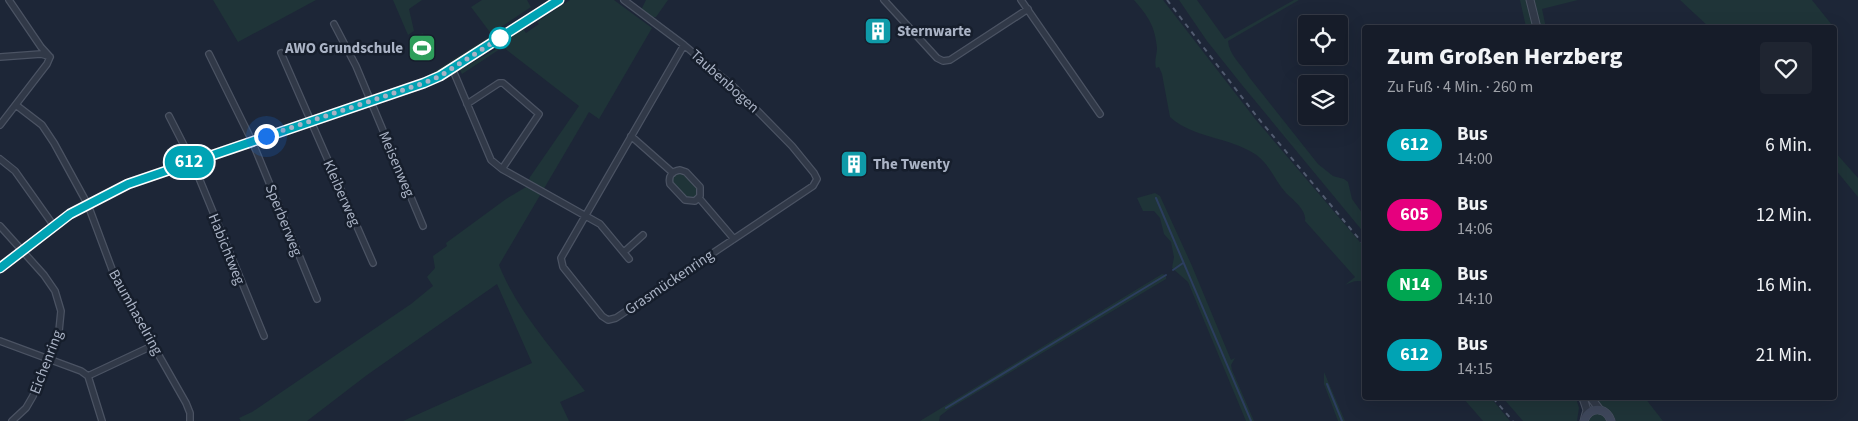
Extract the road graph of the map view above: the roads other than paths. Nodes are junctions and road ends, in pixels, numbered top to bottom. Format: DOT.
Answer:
graph roads {
  1 [pos="9,0"];
  2 [pos="559,0"];
  3 [pos="624,0"];
  4 [pos="884,0"];
  5 [pos="1021,0"];
  6 [pos="1530,0"];
  7 [pos="1028,9"];
  8 [pos="334,24"];
  9 [pos="1536,25"];
  10 [pos="684,44"];
  11 [pos="281,53"];
  12 [pos="209,54"];
  13 [pos="0,57"];
  14 [pos="50,57"];
  15 [pos="452,68"];
  16 [pos="371,102"];
  17 [pos="467,104"];
  18 [pos="16,105"];
  19 [pos="1100,114"];
  20 [pos="169,116"];
  21 [pos="311,122"];
  22 [pos="0,125"];
  23 [pos="632,136"];
  24 [pos="252,141"];
  25 [pos="0,159"];
  26 [pos="192,161"];
  27 [pos="502,169"];
  28 [pos="673,173"];
  29 [pos="814,173"];
  30 [pos="699,198"];
  31 [pos="88,205"];
  32 [pos="585,216"];
  33 [pos="0,226"];
  34 [pos="54,226"];
  35 [pos="423,226"];
  36 [pos="643,235"];
  37 [pos="734,239"];
  38 [pos="22,252"];
  39 [pos="624,252"];
  40 [pos="629,259"];
  41 [pos="373,263"];
  42 [pos="0,268"];
  43 [pos="317,299"];
  44 [pos="264,336"];
  45 [pos="0,341"];
  46 [pos="154,345"];
  47 [pos="48,359"];
  48 [pos="88,376"];
  49 [pos="1584,400"];
  50 [pos="1592,400"];
  51 [pos="1600,410"];
  52 [pos="1585,419"];
  53 [pos="12,421"];
  54 [pos="102,421"];
  55 [pos="190,421"];
  56 [pos="1611,421"];
  1 -- 14 [label="street"];
  2 -- 15 [label="street"];
  3 -- 10 [label="street, Taubenbogen"];
  4 -- 7 [label="street"];
  5 -- 7 [label="street"];
  6 -- 9 [label="street"];
  7 -- 19 [label="street"];
  8 -- 16 [label="street, Meisenweg"];
  10 -- 23 [label="street, Grasmückenring"];
  10 -- 29 [label="street, Taubenbogen"];
  11 -- 21 [label="street, Kleiberweg"];
  12 -- 24 [label="street, Sperberweg"];
  13 -- 14 [label="street"];
  14 -- 18 [label="street"];
  15 -- 16 [label="street"];
  15 -- 17 [label="street"];
  16 -- 21 [label="street"];
  16 -- 35 [label="street, Meisenweg"];
  17 -- 27 [label="street"];
  17 -- 27 [label="street"];
  18 -- 22 [label="street"];
  18 -- 31 [label="street, Baumhaselring"];
  20 -- 26 [label="street, Habichtweg"];
  21 -- 24 [label="street"];
  21 -- 41 [label="street, Kleiberweg"];
  23 -- 28 [label="street"];
  23 -- 32 [label="street, Grasmückenring"];
  24 -- 26 [label="street"];
  24 -- 43 [label="street, Sperberweg"];
  25 -- 34 [label="street"];
  26 -- 31 [label="street"];
  26 -- 44 [label="street, Habichtweg"];
  27 -- 32 [label="street"];
  28 -- 30 [label="street"];
  28 -- 30 [label="street"];
  29 -- 37 [label="street, Grasmückenring"];
  30 -- 37 [label="street"];
  31 -- 34 [label="street"];
  31 -- 46 [label="street, Baumhaselring"];
  32 -- 37 [label="street, Grasmückenring"];
  32 -- 39 [label="street"];
  33 -- 38 [label="street, Eichenring"];
  34 -- 38 [label="street"];
  36 -- 39 [label="street"];
  38 -- 42 [label="street"];
  38 -- 47 [label="street, Eichenring"];
  39 -- 40 [label="street"];
  45 -- 47 [label="street"];
  46 -- 48 [label="street"];
  46 -- 55 [label="street, Baumhaselring"];
  47 -- 48 [label="street"];
  47 -- 53 [label="street, Eichenring"];
  48 -- 54 [label="street"];
  49 -- 52 [label="street"];
  50 -- 51 [label="street"];
  51 -- 52 [label="main road"];
  51 -- 56 [label="main road"];
}
